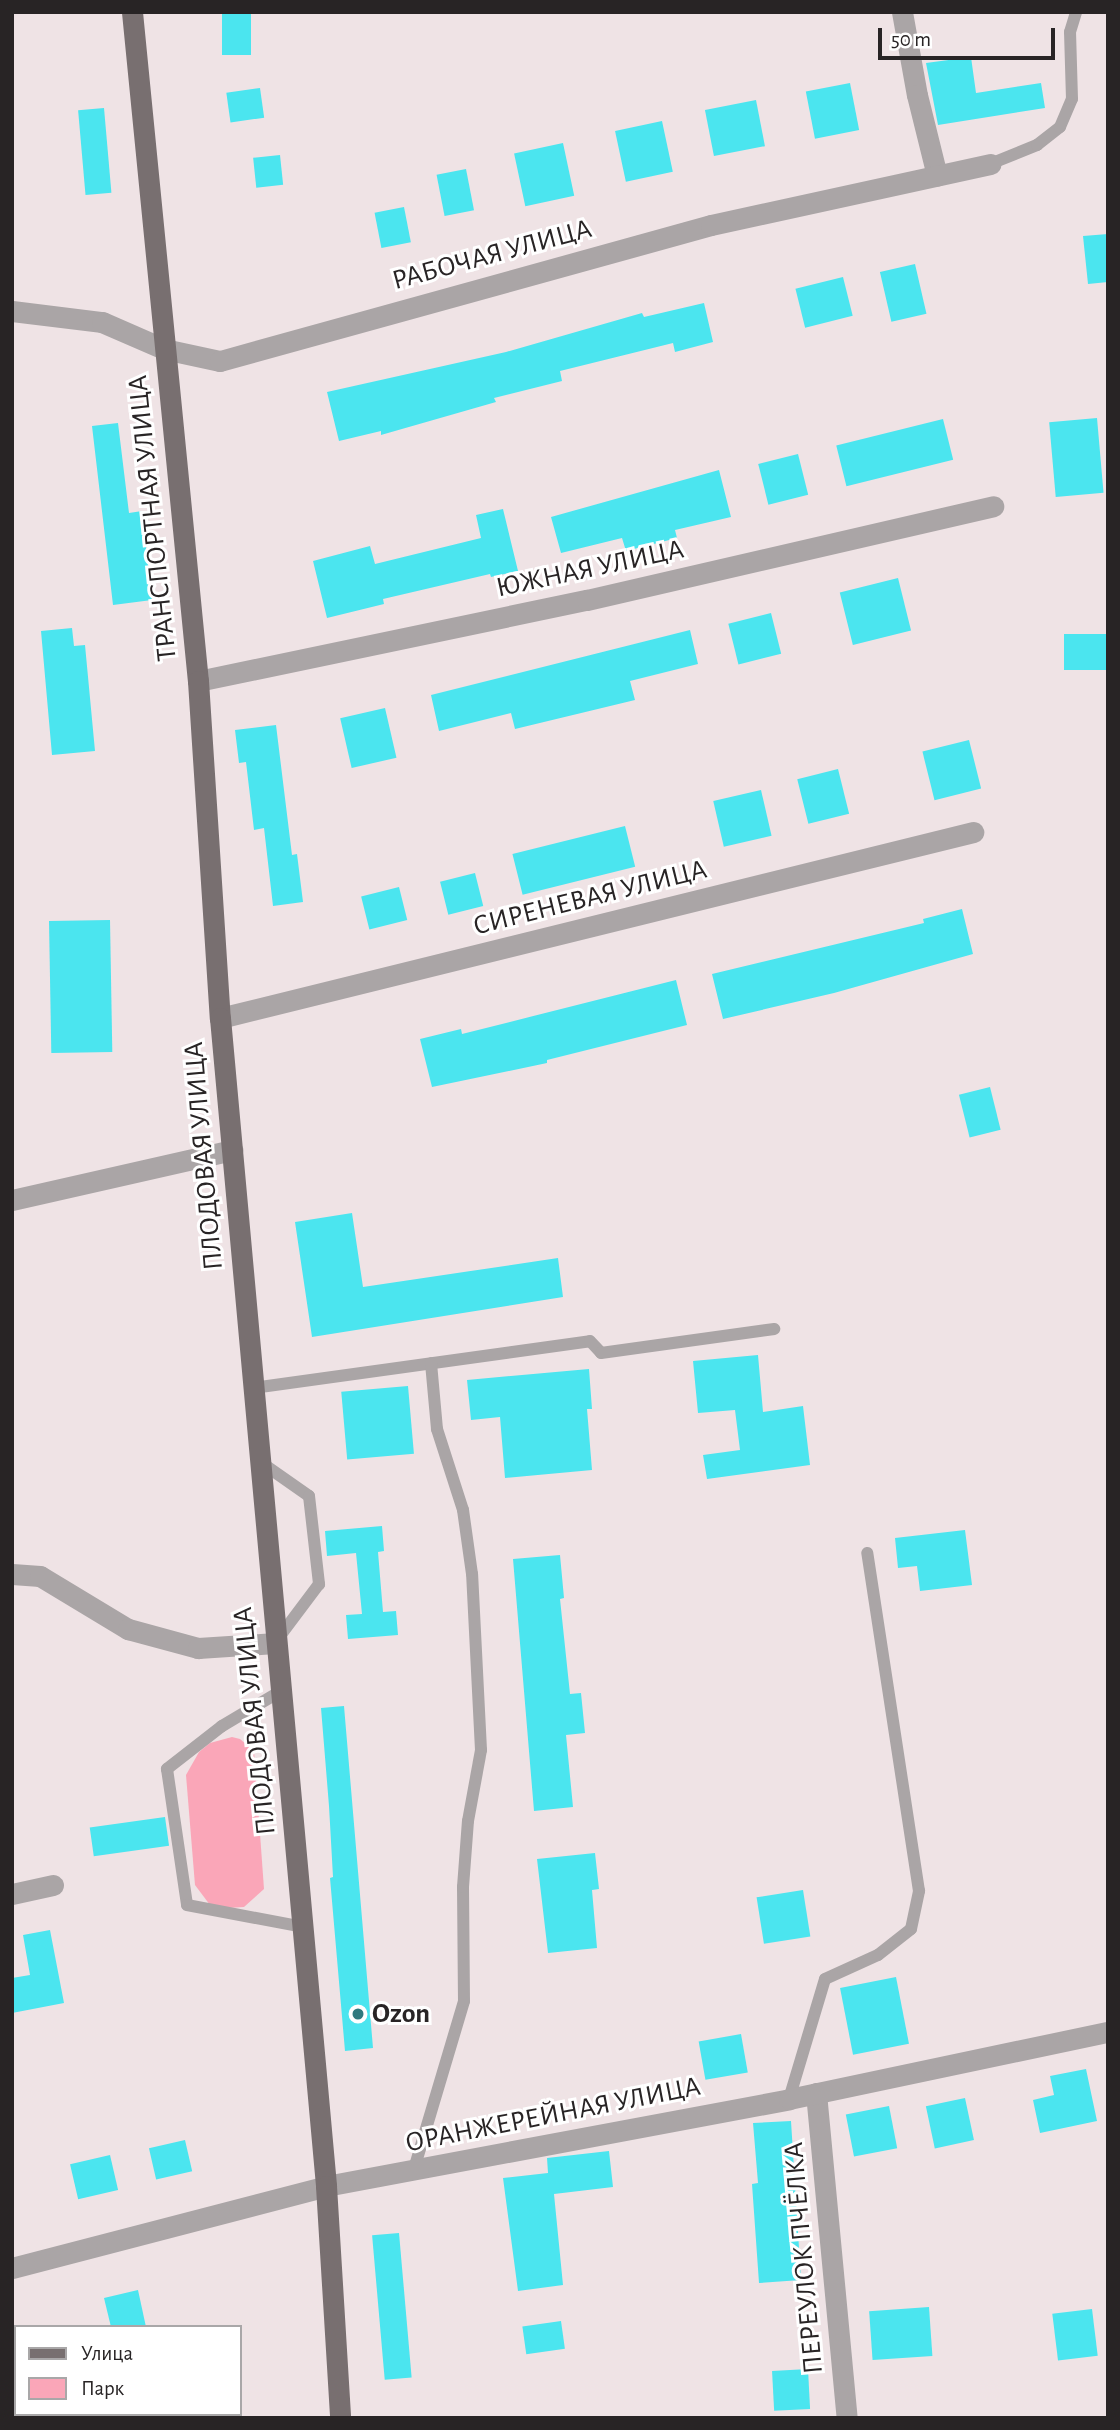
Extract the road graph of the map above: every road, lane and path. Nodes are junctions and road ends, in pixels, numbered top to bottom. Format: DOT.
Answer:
graph roads {
  1 [pos="132,12"];
  2 [pos="902,12"];
  3 [pos="1076,12"];
  4 [pos="990,164"];
  5 [pos="937,176"];
  6 [pos="12,311"];
  7 [pos="164,349"];
  8 [pos="993,506"];
  9 [pos="198,681"];
  10 [pos="973,832"];
  11 [pos="220,1018"];
  12 [pos="232,1150"];
  13 [pos="12,1200"];
  14 [pos="774,1329"];
  15 [pos="431,1363"];
  16 [pos="253,1388"];
  17 [pos="259,1461"];
  18 [pos="867,1553"];
  19 [pos="12,1574"];
  20 [pos="275,1643"];
  21 [pos="281,1691"];
  22 [pos="53,1885"];
  23 [pos="12,1894"];
  24 [pos="303,1927"];
  25 [pos="1108,2032"];
  26 [pos="816,2093"];
  27 [pos="789,2098"];
  28 [pos="414,2169"];
  29 [pos="326,2186"];
  30 [pos="12,2267"];
  31 [pos="340,2418"];
  32 [pos="847,2418"];
  1 -- 7 [label="main road, ТРАНСПОРТНАЯ УЛИЦА"];
  2 -- 5 [label="street"];
  3 -- 4 [label="lane"];
  4 -- 5 [label="street, РАБОЧАЯ УЛИЦА"];
  5 -- 7 [label="street, РАБОЧАЯ УЛИЦА"];
  6 -- 7 [label="street, РАБОЧАЯ УЛИЦА"];
  7 -- 9 [label="main road, ТРАНСПОРТНАЯ УЛИЦА"];
  8 -- 9 [label="street, ЮЖНАЯ УЛИЦА"];
  9 -- 11 [label="main road, ТРАНСПОРТНАЯ УЛИЦА"];
  10 -- 11 [label="street, СИРЕНЕВАЯ УЛИЦА"];
  11 -- 12 [label="main road, ПЛОДОВАЯ УЛИЦА"];
  12 -- 13 [label="street"];
  12 -- 16 [label="main road, ПЛОДОВАЯ УЛИЦА"];
  14 -- 15 [label="lane"];
  15 -- 16 [label="lane"];
  15 -- 28 [label="lane"];
  16 -- 17 [label="main road, ПЛОДОВАЯ УЛИЦА"];
  17 -- 20 [label="main road, ПЛОДОВАЯ УЛИЦА"];
  17 -- 20 [label="lane"];
  18 -- 27 [label="lane"];
  19 -- 20 [label="street"];
  20 -- 21 [label="main road, ПЛОДОВАЯ УЛИЦА"];
  21 -- 24 [label="main road, ПЛОДОВАЯ УЛИЦА"];
  21 -- 24 [label="lane"];
  22 -- 23 [label="street"];
  24 -- 29 [label="main road, ПЛОДОВАЯ УЛИЦА"];
  25 -- 26 [label="street, ОРАНЖЕРЕЙНАЯ УЛИЦА"];
  26 -- 27 [label="street, ОРАНЖЕРЕЙНАЯ УЛИЦА"];
  26 -- 32 [label="street, ПЕРЕУЛОК ПЧЁЛКА"];
  27 -- 28 [label="street, ОРАНЖЕРЕЙНАЯ УЛИЦА"];
  28 -- 29 [label="street, ОРАНЖЕРЕЙНАЯ УЛИЦА"];
  29 -- 30 [label="street, ОРАНЖЕРЕЙНАЯ УЛИЦА"];
  29 -- 31 [label="main road, ПЛОДОВАЯ УЛИЦА"];
}
